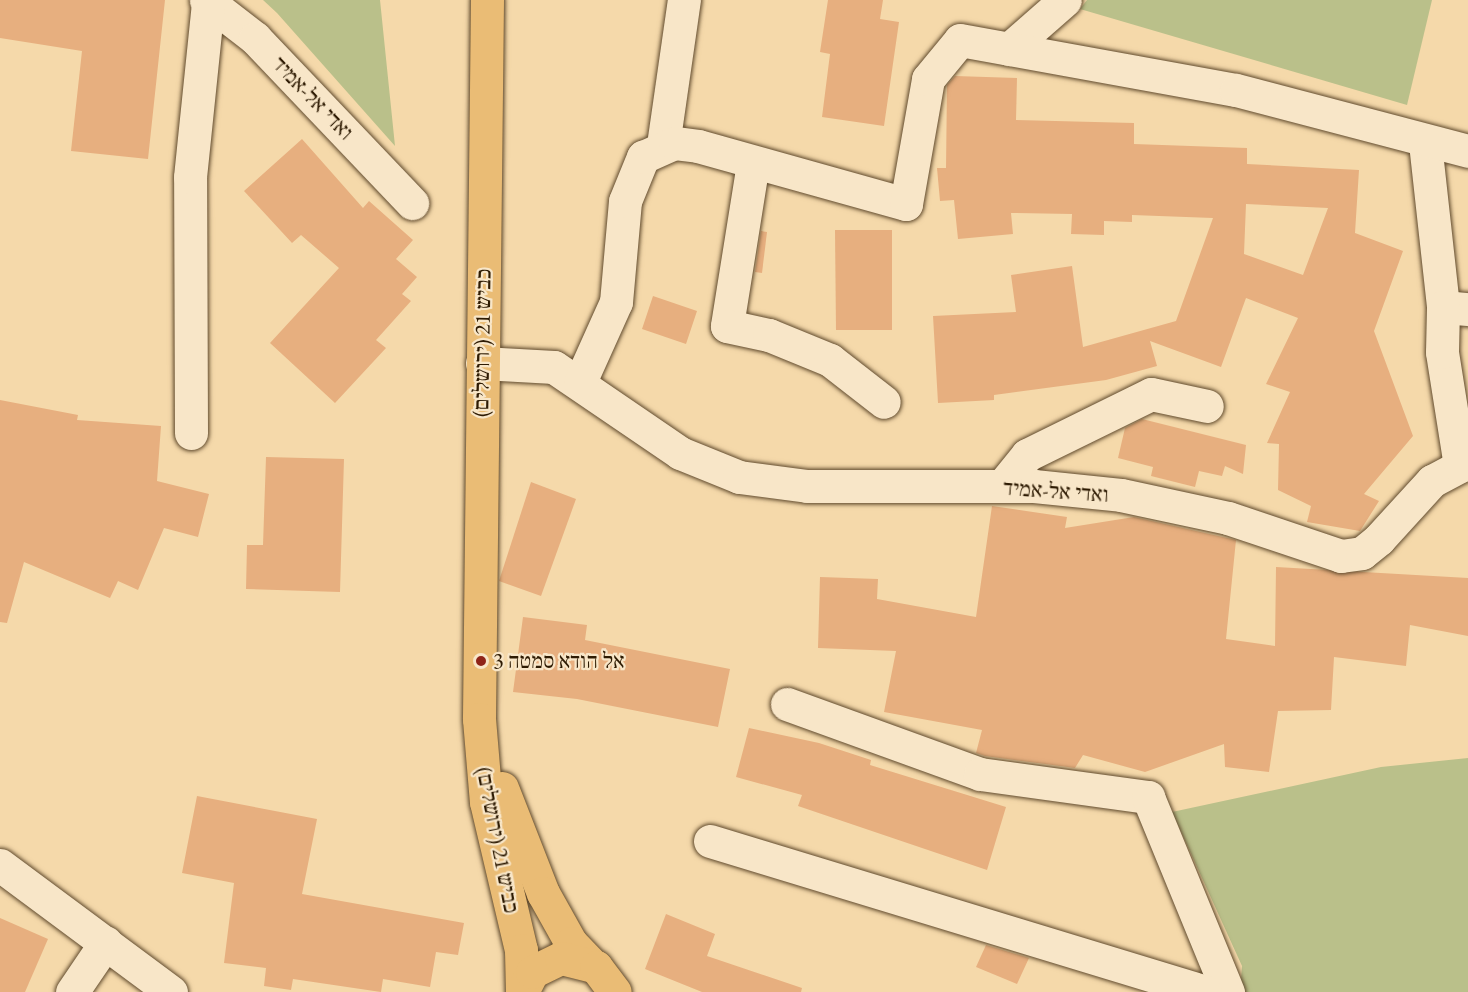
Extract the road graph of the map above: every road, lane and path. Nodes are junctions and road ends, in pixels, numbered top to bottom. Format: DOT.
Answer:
graph roads {
  1 [pos="487,0"];
  2 [pos="684,0"];
  3 [pos="1065,0"];
  4 [pos="207,1"];
  5 [pos="1009,49"];
  6 [pos="1425,143"];
  7 [pos="663,145"];
  8 [pos="1468,151"];
  9 [pos="753,163"];
  10 [pos="412,203"];
  11 [pos="1456,308"];
  12 [pos="482,363"];
  13 [pos="580,382"];
  14 [pos="884,402"];
  15 [pos="1207,406"];
  16 [pos="191,433"];
  17 [pos="1002,486"];
  18 [pos="478,686"];
  19 [pos="787,704"];
  20 [pos="710,841"];
  21 [pos="0,865"];
  22 [pos="105,942"];
  23 [pos="591,964"];
  24 [pos="72,992"];
  25 [pos="171,992"];
  26 [pos="522,992"];
  27 [pos="615,992"];
  28 [pos="1206,992"];
  29 [pos="1228,992"];
  1 -- 12 [label="main road, כביש 21 (ירושלים)"];
  2 -- 7 [label="street"];
  3 -- 5 [label="street"];
  4 -- 10 [label="street, ואדי אל-אמיד"];
  4 -- 16 [label="street"];
  5 -- 6 [label="street"];
  5 -- 9 [label="street"];
  6 -- 8 [label="street"];
  6 -- 11 [label="street"];
  7 -- 9 [label="street"];
  7 -- 13 [label="street"];
  9 -- 14 [label="street"];
  11 -- 17 [label="street, ואדי אל-אמיד"];
  12 -- 13 [label="street, ואדי אל-אמיד"];
  12 -- 18 [label="main road, כביש 21 (ירושלים)"];
  13 -- 17 [label="street, ואדי אל-אמיד"];
  15 -- 17 [label="street"];
  18 -- 23 [label="main road, כביש 21 (ירושלים)"];
  18 -- 26 [label="main road, כביש 21 (ירושלים)"];
  19 -- 29 [label="street"];
  20 -- 28 [label="street"];
  21 -- 22 [label="street"];
  22 -- 24 [label="street"];
  22 -- 25 [label="street"];
  23 -- 26 [label="main road"];
  23 -- 27 [label="main road, כביש 21 (ירושלים)"];
}
